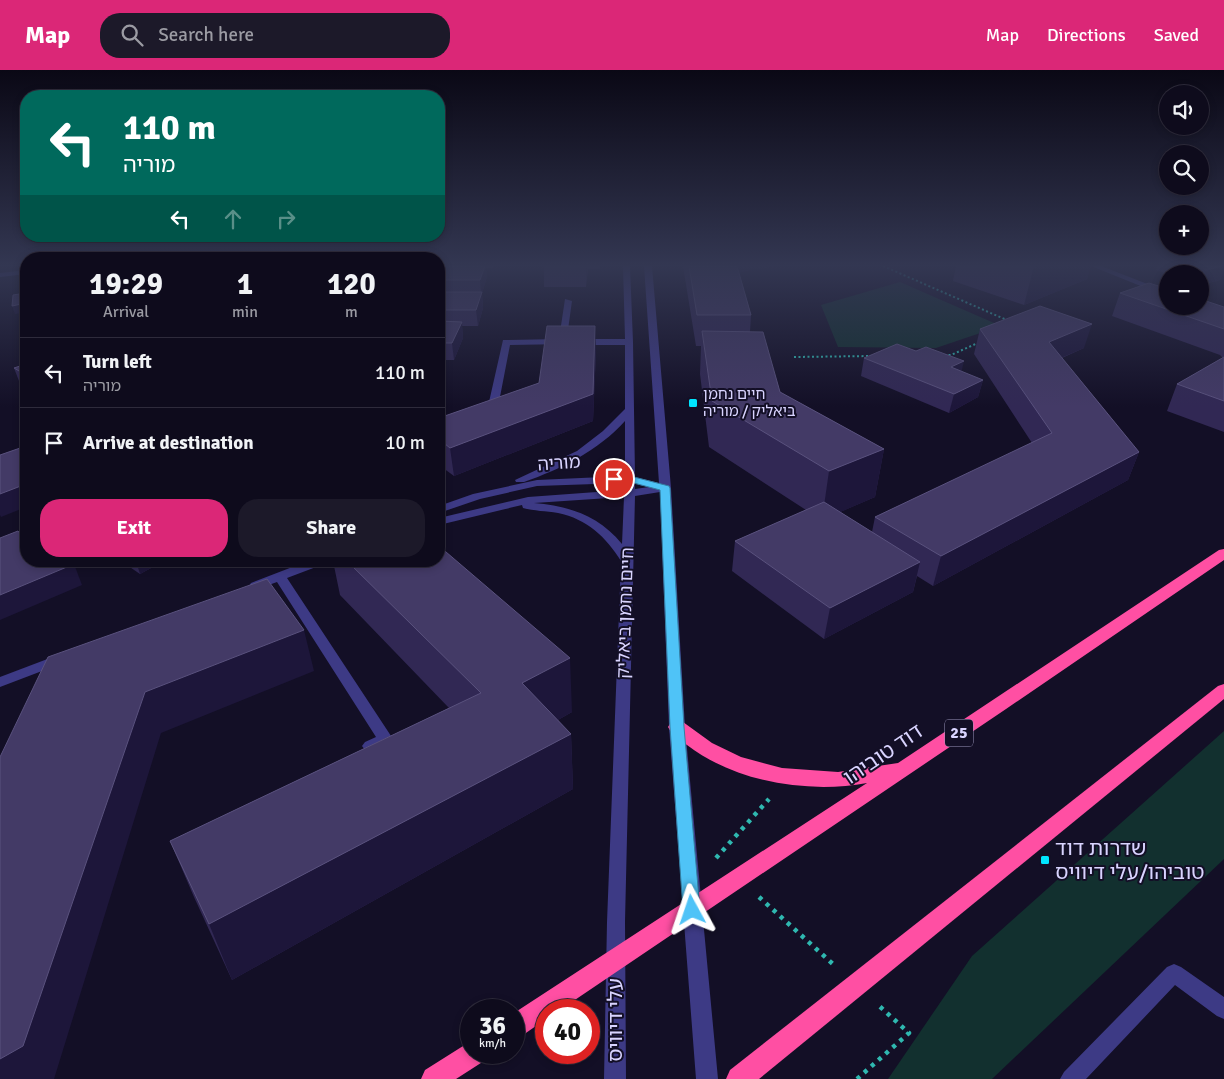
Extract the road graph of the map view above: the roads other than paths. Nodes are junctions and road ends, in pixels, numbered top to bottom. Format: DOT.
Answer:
graph roads {
  1 [pos="567,313"];
  2 [pos="628,313"];
  3 [pos="652,313"];
  4 [pos="563,342"];
  5 [pos="629,342"];
  6 [pos="494,402"];
  7 [pos="630,410"];
  8 [pos="630,479"];
  9 [pos="665,488"];
  10 [pos="629,494"];
  11 [pos="477,496"];
  12 [pos="495,507"];
  13 [pos="445,508"];
  14 [pos="445,520"];
  15 [pos="20,538"];
  16 [pos="0,546"];
  17 [pos="1224,553"];
  18 [pos="628,563"];
  19 [pos="306,567"];
  20 [pos="280,577"];
  21 [pos="243,591"];
  22 [pos="75,654"];
  23 [pos="0,682"];
  24 [pos="1224,690"];
  25 [pos="677,727"];
  26 [pos="359,751"];
  27 [pos="905,769"];
  28 [pos="692,910"];
  29 [pos="615,960"];
  30 [pos="1224,1009"];
  31 [pos="525,1020"];
  32 [pos="460,1062"];
  33 [pos="434,1079"];
  34 [pos="616,1079"];
  35 [pos="707,1079"];
  36 [pos="740,1079"];
  37 [pos="1071,1079"];
  1 -- 4 [label="street"];
  2 -- 5 [label="street, חיים נחמן ביאליק"];
  3 -- 9 [label="street"];
  4 -- 5 [label="street"];
  4 -- 6 [label="street"];
  5 -- 7 [label="street, חיים נחמן ביאליק"];
  7 -- 8 [label="street, חיים נחמן ביאליק"];
  7 -- 11 [label="street"];
  8 -- 9 [label="street, מוריה"];
  8 -- 10 [label="street, חיים נחמן ביאליק"];
  8 -- 11 [label="street, מוריה"];
  9 -- 10 [label="street, מוריה"];
  9 -- 25 [label="street"];
  10 -- 12 [label="street, מוריה"];
  10 -- 18 [label="street, חיים נחמן ביאליק"];
  11 -- 13 [label="street, מוריה"];
  12 -- 14 [label="street, מוריה"];
  12 -- 18 [label="street"];
  15 -- 16 [label="street"];
  17 -- 27 [label="highway, דוד טוביהו / 25"];
  18 -- 29 [label="street, חיים נחמן ביאליק"];
  19 -- 20 [label="street"];
  20 -- 21 [label="street"];
  20 -- 26 [label="street"];
  22 -- 23 [label="street"];
  24 -- 36 [label="highway"];
  25 -- 27 [label="highway"];
  25 -- 28 [label="street"];
  27 -- 28 [label="highway, דוד טוביהו / 25"];
  28 -- 29 [label="highway, 25"];
  28 -- 35 [label="street"];
  29 -- 31 [label="highway, 25"];
  29 -- 34 [label="street, עלי דיוויס"];
  30 -- 37 [label="street"];
  32 -- 33 [label="highway"];
}
